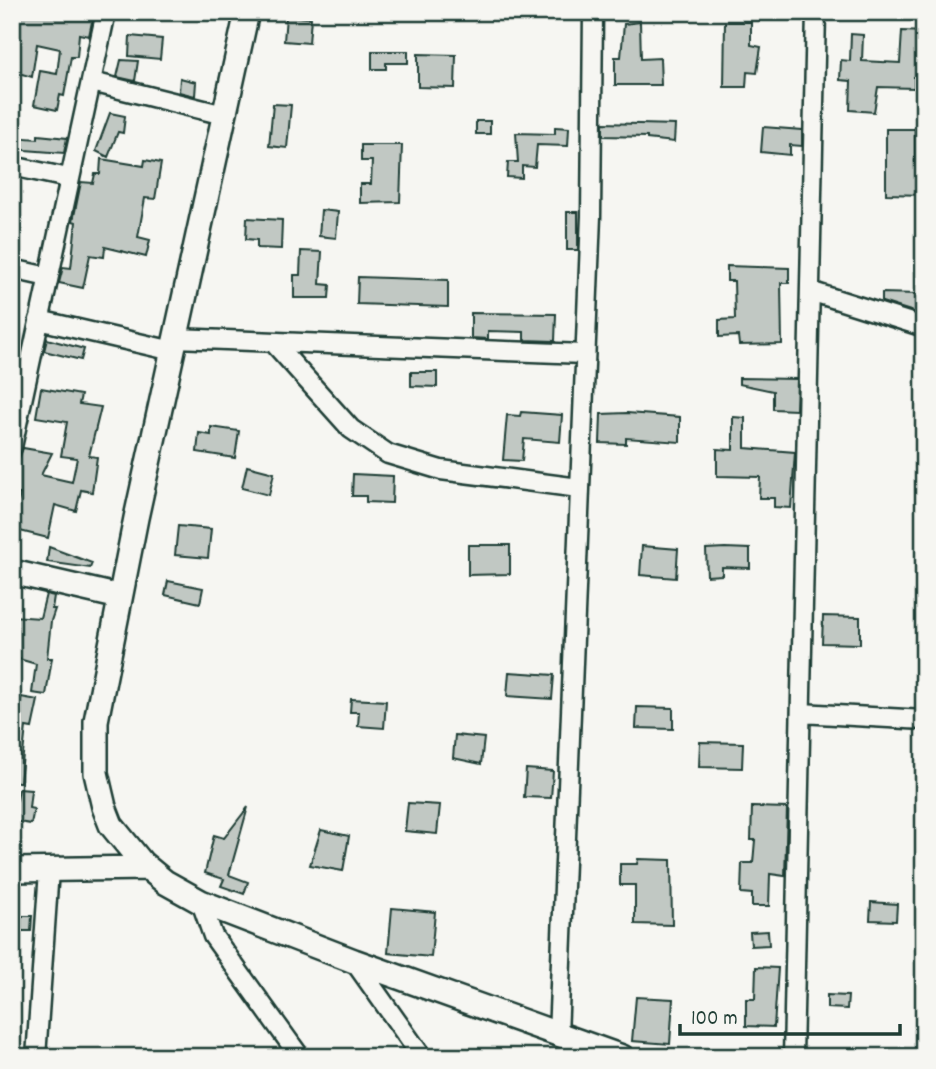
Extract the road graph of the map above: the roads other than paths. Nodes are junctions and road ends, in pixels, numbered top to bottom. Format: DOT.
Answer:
graph roads {
  1 [pos="106,12"];
  2 [pos="247,12"];
  3 [pos="593,12"];
  4 [pos="816,12"];
  5 [pos="92,82"];
  6 [pos="224,116"];
  7 [pos="12,166"];
  8 [pos="68,178"];
  9 [pos="12,269"];
  10 [pos="48,277"];
  11 [pos="810,290"];
  12 [pos="39,320"];
  13 [pos="924,327"];
  14 [pos="273,342"];
  15 [pos="174,344"];
  16 [pos="584,354"];
  17 [pos="12,447"];
  18 [pos="579,488"];
  19 [pos="12,572"];
  20 [pos="120,597"];
  21 [pos="801,713"];
  22 [pos="924,720"];
  23 [pos="148,868"];
  24 [pos="12,870"];
  25 [pos="49,870"];
  26 [pos="201,902"];
  27 [pos="354,961"];
  28 [pos="558,1036"];
  29 [pos="36,1057"];
  30 [pos="300,1057"];
  31 [pos="422,1057"];
  32 [pos="622,1057"];
  33 [pos="793,1057"];
  1 -- 5 [label="street"];
  2 -- 6 [label="street"];
  3 -- 16 [label="street"];
  4 -- 11 [label="street"];
  5 -- 6 [label="street"];
  5 -- 8 [label="street"];
  6 -- 15 [label="street"];
  7 -- 8 [label="street"];
  8 -- 10 [label="street"];
  9 -- 10 [label="street"];
  10 -- 12 [label="street"];
  11 -- 13 [label="street"];
  11 -- 21 [label="street"];
  12 -- 15 [label="street"];
  12 -- 17 [label="street"];
  14 -- 15 [label="street"];
  14 -- 16 [label="street"];
  14 -- 18 [label="street"];
  15 -- 20 [label="street"];
  16 -- 18 [label="street"];
  18 -- 28 [label="street"];
  19 -- 20 [label="street"];
  20 -- 23 [label="street"];
  21 -- 22 [label="street"];
  21 -- 33 [label="street"];
  23 -- 25 [label="street"];
  23 -- 26 [label="street"];
  24 -- 25 [label="street"];
  25 -- 29 [label="street"];
  26 -- 27 [label="street"];
  26 -- 30 [label="street"];
  27 -- 28 [label="street"];
  27 -- 31 [label="street"];
  28 -- 32 [label="street"];
}
